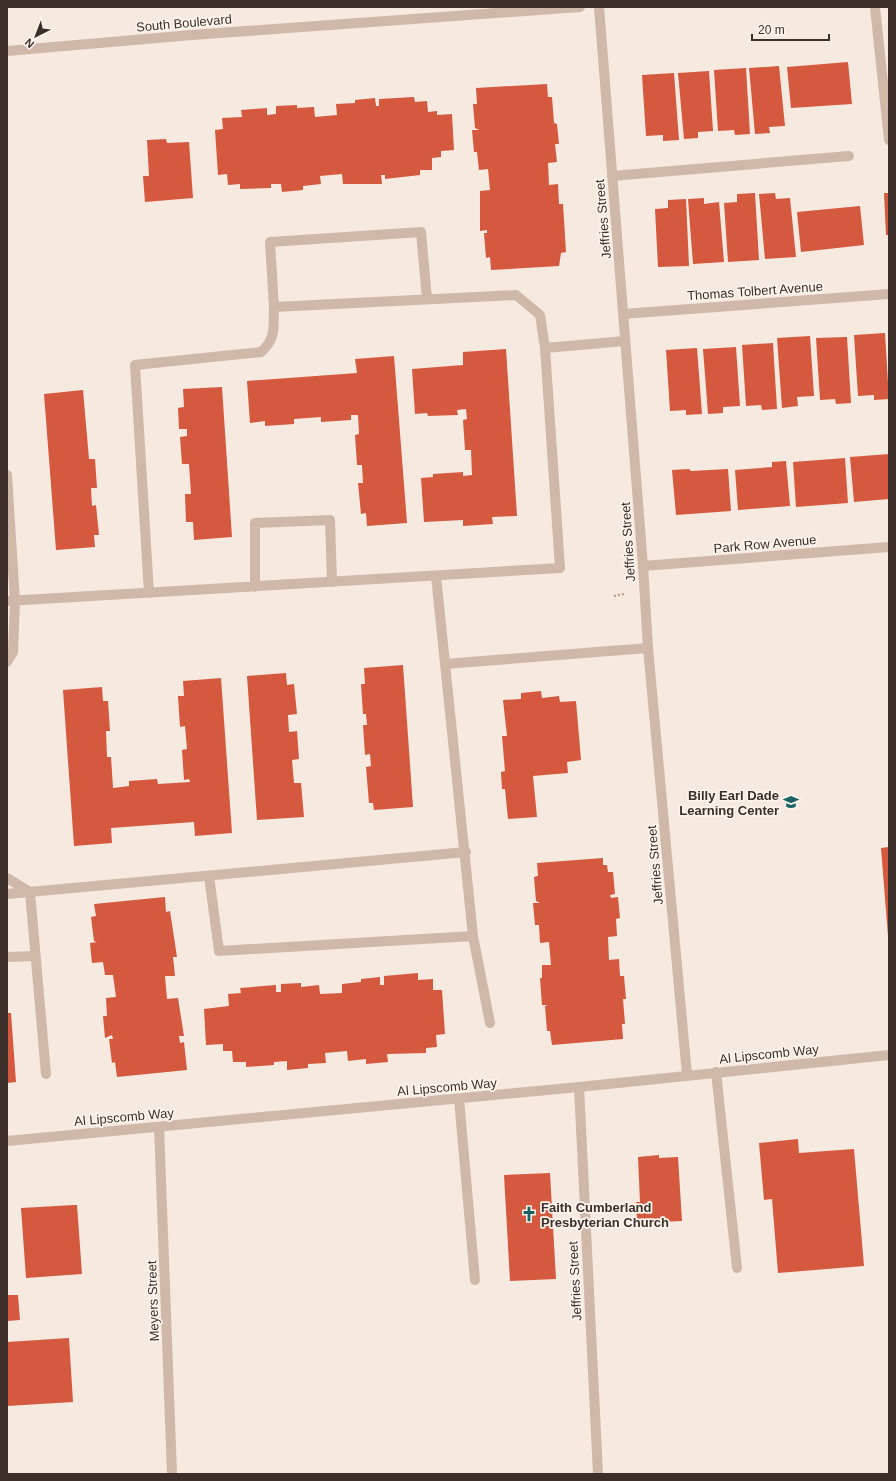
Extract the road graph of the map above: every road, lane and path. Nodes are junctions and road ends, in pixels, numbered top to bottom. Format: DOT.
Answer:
graph roads {
  1 [pos="580,7"];
  2 [pos="600,7"];
  3 [pos="875,7"];
  4 [pos="7,51"];
  5 [pos="889,140"];
  6 [pos="848,156"];
  7 [pos="612,176"];
  8 [pos="889,294"];
  9 [pos="427,299"];
  10 [pos="274,307"];
  11 [pos="624,314"];
  12 [pos="625,341"];
  13 [pos="545,348"];
  14 [pos="7,475"];
  15 [pos="889,547"];
  16 [pos="644,566"];
  17 [pos="436,576"];
  18 [pos="332,582"];
  19 [pos="255,587"];
  20 [pos="148,593"];
  21 [pos="624,594"];
  22 [pos="614,596"];
  23 [pos="11,601"];
  24 [pos="648,648"];
  25 [pos="7,662"];
  26 [pos="446,664"];
  27 [pos="466,852"];
  28 [pos="209,876"];
  29 [pos="7,878"];
  30 [pos="30,892"];
  31 [pos="7,894"];
  32 [pos="474,936"];
  33 [pos="35,956"];
  34 [pos="7,957"];
  35 [pos="490,1022"];
  36 [pos="889,1055"];
  37 [pos="716,1072"];
  38 [pos="46,1074"];
  39 [pos="687,1076"];
  40 [pos="579,1087"];
  41 [pos="459,1099"];
  42 [pos="159,1127"];
  43 [pos="7,1141"];
  44 [pos="737,1268"];
  45 [pos="475,1280"];
  46 [pos="172,1474"];
  47 [pos="598,1474"];
  1 -- 4 [label="street, South Boulevard"];
  2 -- 7 [label="street, Jeffries Street"];
  3 -- 5 [label="street"];
  6 -- 7 [label="street"];
  7 -- 11 [label="street, Jeffries Street"];
  8 -- 11 [label="street, Thomas Tolbert Avenue"];
  9 -- 10 [label="street"];
  9 -- 10 [label="street"];
  9 -- 13 [label="street"];
  10 -- 20 [label="street"];
  11 -- 12 [label="street, Jeffries Street"];
  12 -- 13 [label="street"];
  12 -- 16 [label="street, Jeffries Street"];
  13 -- 17 [label="street"];
  14 -- 23 [label="street"];
  15 -- 16 [label="street, Park Row Avenue"];
  16 -- 24 [label="street, Jeffries Street"];
  17 -- 18 [label="street"];
  17 -- 26 [label="street"];
  18 -- 19 [label="street"];
  18 -- 19 [label="street"];
  19 -- 20 [label="street"];
  20 -- 23 [label="street"];
  21 -- 22 [label="path"];
  23 -- 25 [label="street"];
  24 -- 26 [label="street"];
  24 -- 39 [label="street, Jeffries Street"];
  26 -- 27 [label="street"];
  27 -- 28 [label="street"];
  27 -- 32 [label="street"];
  28 -- 30 [label="street"];
  28 -- 32 [label="street"];
  29 -- 30 [label="street"];
  30 -- 31 [label="street"];
  30 -- 33 [label="street"];
  32 -- 35 [label="street"];
  33 -- 34 [label="street"];
  33 -- 38 [label="street"];
  36 -- 37 [label="street, Al Lipscomb Way"];
  37 -- 39 [label="street, Al Lipscomb Way"];
  37 -- 44 [label="street"];
  39 -- 40 [label="street, Al Lipscomb Way"];
  40 -- 41 [label="street, Al Lipscomb Way"];
  40 -- 47 [label="street, Jeffries Street"];
  41 -- 42 [label="street, Al Lipscomb Way"];
  41 -- 45 [label="street"];
  42 -- 43 [label="street, Al Lipscomb Way"];
  42 -- 46 [label="street, Meyers Street"];
}
